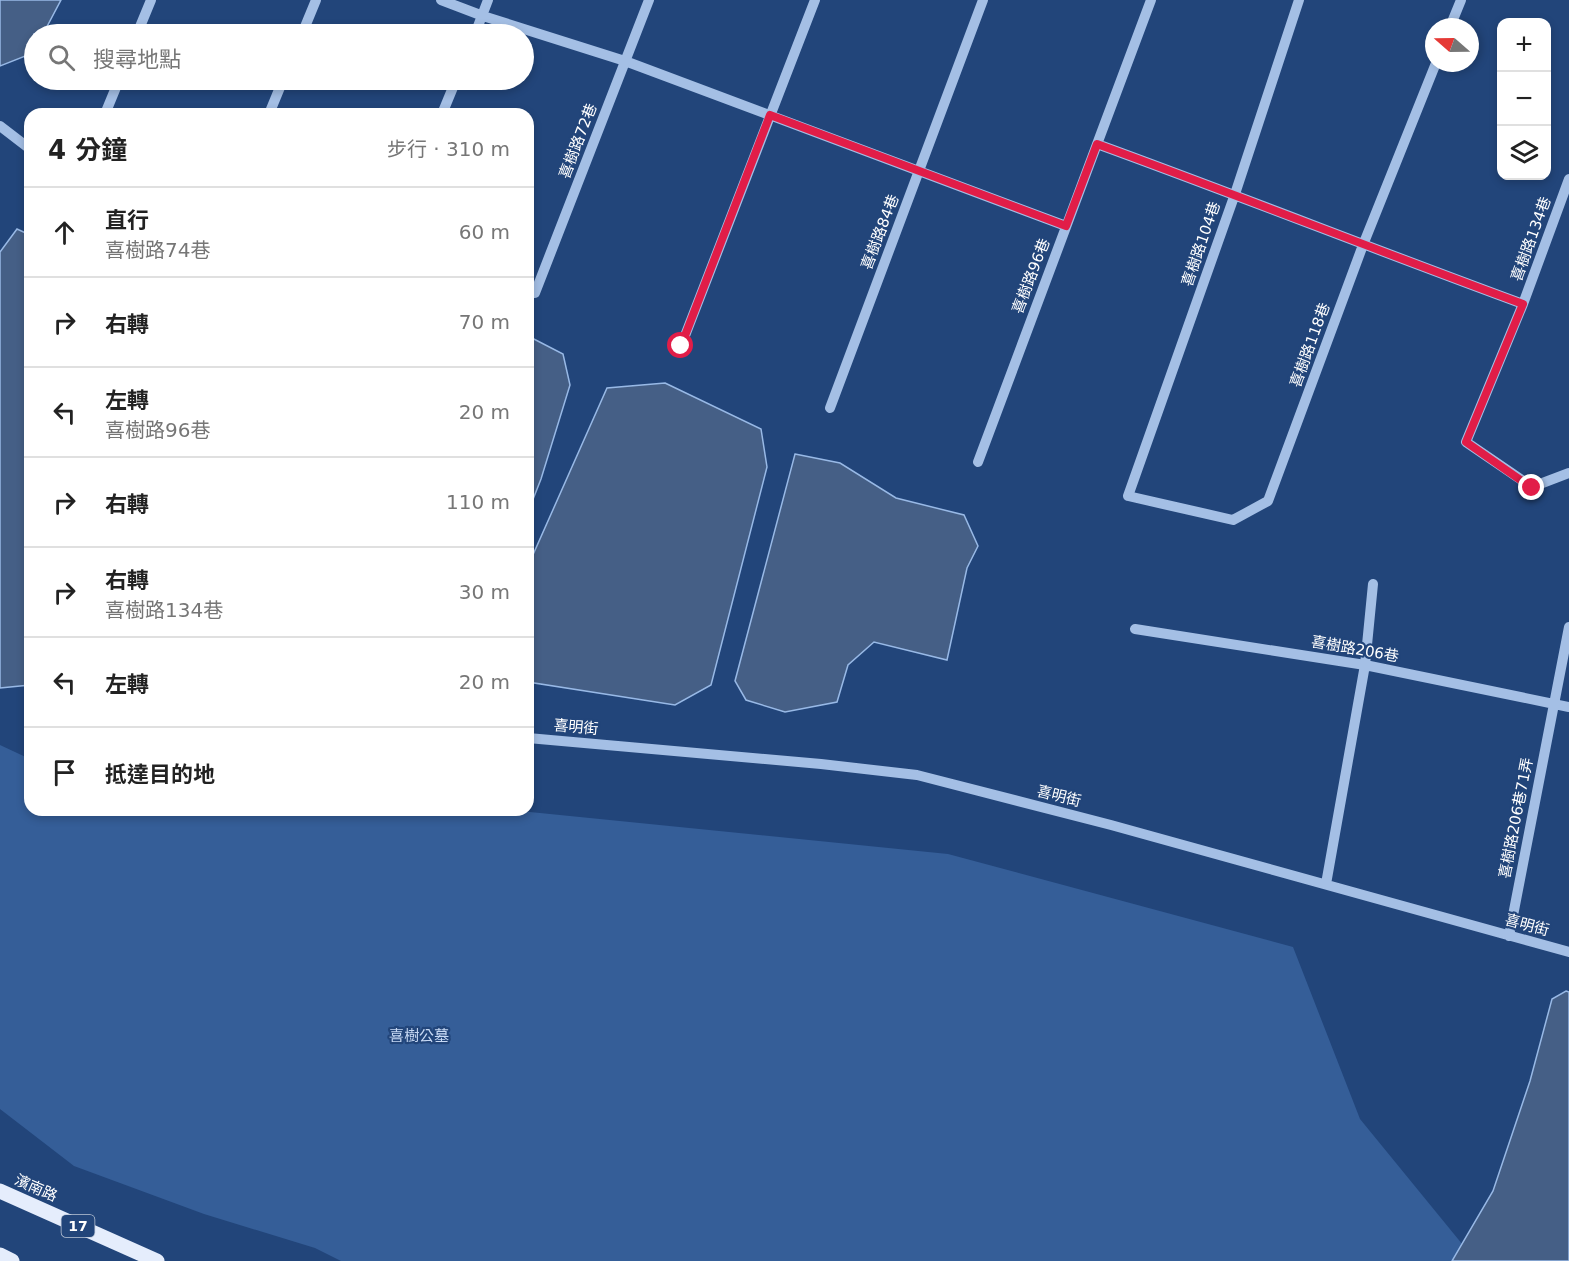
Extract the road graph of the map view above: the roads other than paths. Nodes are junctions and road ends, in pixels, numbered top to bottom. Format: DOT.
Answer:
graph roads {
  1 [pos="151,0"];
  2 [pos="316,0"];
  3 [pos="441,0"];
  4 [pos="488,0"];
  5 [pos="649,0"];
  6 [pos="815,0"];
  7 [pos="983,0"];
  8 [pos="1151,0"];
  9 [pos="1299,0"];
  10 [pos="1461,0"];
  11 [pos="483,16"];
  12 [pos="1454,18"];
  13 [pos="141,24"];
  14 [pos="306,24"];
  15 [pos="479,24"];
  16 [pos="508,24"];
  17 [pos="534,32"];
  18 [pos="625,61"];
  19 [pos="1432,72"];
  20 [pos="115,90"];
  21 [pos="279,90"];
  22 [pos="452,90"];
  23 [pos="107,108"];
  24 [pos="271,108"];
  25 [pos="444,108"];
  26 [pos="770,115"];
  27 [pos="0,126"];
  28 [pos="24,144"];
  29 [pos="1097,144"];
  30 [pos="919,171"];
  31 [pos="1569,179"];
  32 [pos="1235,194"];
  33 [pos="1066,226"];
  34 [pos="1362,245"];
  35 [pos="535,293"];
  36 [pos="1523,304"];
  37 [pos="681,346"];
  38 [pos="830,408"];
  39 [pos="978,462"];
  40 [pos="1569,474"];
  41 [pos="1128,496"];
  42 [pos="1373,584"];
  43 [pos="1569,627"];
  44 [pos="1135,629"];
  45 [pos="1365,665"];
  46 [pos="1554,705"];
  47 [pos="1569,707"];
  48 [pos="534,739"];
  49 [pos="1326,884"];
  50 [pos="1509,936"];
  51 [pos="1569,952"];
  52 [pos="0,1191"];
  53 [pos="0,1255"];
  54 [pos="12,1261"];
  55 [pos="157,1261"];
  1 -- 13 [label="street"];
  2 -- 14 [label="street"];
  3 -- 11 [label="street"];
  4 -- 11 [label="street"];
  5 -- 18 [label="street, 喜樹路72巷"];
  6 -- 26 [label="street"];
  7 -- 30 [label="street, 喜樹路84巷"];
  8 -- 29 [label="street, 喜樹路96巷"];
  9 -- 32 [label="street, 喜樹路104巷"];
  10 -- 12 [label="street"];
  11 -- 15 [label="street"];
  11 -- 16 [label="street"];
  17 -- 18 [label="street"];
  18 -- 26 [label="street"];
  18 -- 35 [label="street, 喜樹路72巷"];
  19 -- 34 [label="street, 喜樹路118巷"];
  20 -- 23 [label="street"];
  21 -- 24 [label="street"];
  22 -- 25 [label="street"];
  26 -- 30 [label="street"];
  26 -- 37 [label="street"];
  27 -- 28 [label="street"];
  29 -- 32 [label="street"];
  29 -- 33 [label="street, 喜樹路96巷"];
  30 -- 33 [label="street"];
  30 -- 38 [label="street, 喜樹路84巷"];
  31 -- 36 [label="street, 喜樹路134巷"];
  32 -- 34 [label="street"];
  32 -- 41 [label="street, 喜樹路104巷"];
  33 -- 39 [label="street, 喜樹路96巷"];
  34 -- 36 [label="street"];
  34 -- 41 [label="street, 喜樹路118巷"];
  36 -- 40 [label="street, 喜樹路134巷"];
  42 -- 45 [label="street"];
  43 -- 46 [label="street, 喜樹路206巷71弄"];
  44 -- 45 [label="street, 喜樹路206巷"];
  45 -- 46 [label="street, 喜樹路206巷"];
  45 -- 49 [label="street"];
  46 -- 47 [label="street, 喜樹路206巷"];
  46 -- 50 [label="street, 喜樹路206巷71弄"];
  48 -- 49 [label="street, 喜明街"];
  49 -- 50 [label="street, 喜明街"];
  50 -- 51 [label="street, 喜明街"];
  52 -- 55 [label="main road, 濱南路 / 17"];
  53 -- 54 [label="main road"];
}
